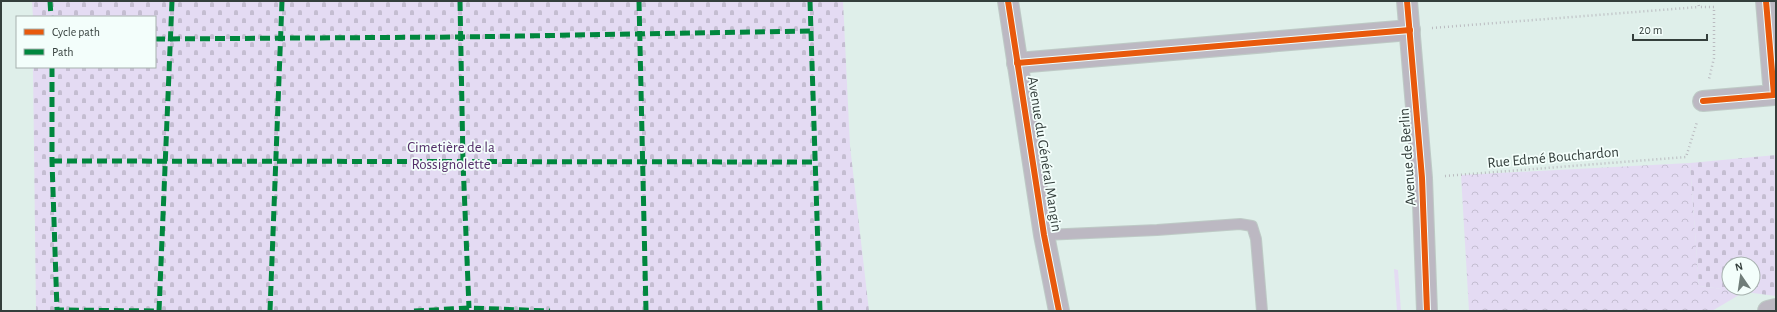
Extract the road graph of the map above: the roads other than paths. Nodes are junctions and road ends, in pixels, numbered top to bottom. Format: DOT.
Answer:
graph roads {
  1 [pos="1008,1"];
  2 [pos="1408,1"];
  3 [pos="1766,1"];
  4 [pos="1410,30"];
  5 [pos="1017,63"];
  6 [pos="1703,101"];
  7 [pos="1044,235"];
  8 [pos="1776,309"];
  9 [pos="1059,311"];
  10 [pos="1262,311"];
  11 [pos="1427,311"];
  12 [pos="1768,311"];
  1 -- 5 [label="street, Avenue du Général Mangin"];
  2 -- 4 [label="street, Avenue de Berlin"];
  3 -- 6 [label="street"];
  4 -- 5 [label="street"];
  4 -- 11 [label="street, Avenue de Berlin"];
  5 -- 7 [label="street, Avenue du Général Mangin"];
  7 -- 9 [label="street, Avenue du Général Mangin"];
  7 -- 10 [label="lane"];
  8 -- 12 [label="street"];
}
